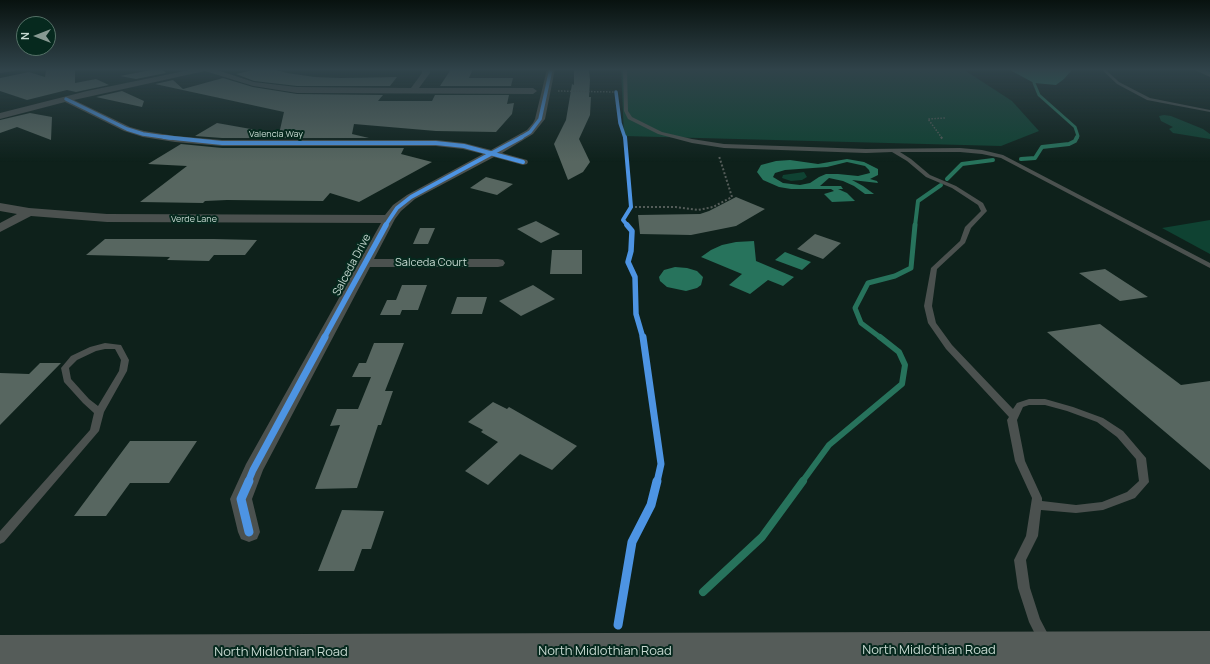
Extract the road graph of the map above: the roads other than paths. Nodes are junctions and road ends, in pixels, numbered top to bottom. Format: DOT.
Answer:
graph roads {
  1 [pos="62,100"];
  2 [pos="68,100"];
  3 [pos="544,100"];
  4 [pos="626,100"];
  5 [pos="1154,100"];
  6 [pos="1210,111"];
  7 [pos="0,116"];
  8 [pos="893,150"];
  9 [pos="494,153"];
  10 [pos="523,162"];
  11 [pos="0,207"];
  12 [pos="29,212"];
  13 [pos="389,219"];
  14 [pos="0,228"];
  15 [pos="365,263"];
  16 [pos="498,263"];
  17 [pos="1210,266"];
  18 [pos="99,412"];
  19 [pos="1014,416"];
  20 [pos="1037,505"];
  21 [pos="249,532"];
  22 [pos="0,539"];
  23 [pos="1210,649"];
  24 [pos="1050,650"];
  25 [pos="0,653"];
  26 [pos="1160,657"];
  1 -- 7 [label="street"];
  2 -- 9 [label="street, Valencia Way"];
  3 -- 9 [label="street, Salceda Drive"];
  4 -- 8 [label="lane"];
  5 -- 6 [label="lane"];
  8 -- 17 [label="lane"];
  8 -- 19 [label="lane"];
  9 -- 10 [label="street, Valencia Way"];
  9 -- 13 [label="street, Salceda Drive"];
  11 -- 12 [label="street, Verde Lane"];
  12 -- 13 [label="street, Verde Lane"];
  12 -- 14 [label="street"];
  13 -- 15 [label="street, Salceda Drive"];
  15 -- 16 [label="street, Salceda Court"];
  15 -- 21 [label="street, Salceda Drive"];
  18 -- 18 [label="lane"];
  18 -- 22 [label="lane"];
  19 -- 20 [label="lane"];
  19 -- 20 [label="lane"];
  20 -- 24 [label="lane"];
  23 -- 26 [label="main road, North Midlothian Road"];
  24 -- 25 [label="main road, North Midlothian Road"];
  24 -- 26 [label="main road, North Midlothian Road"];
}
